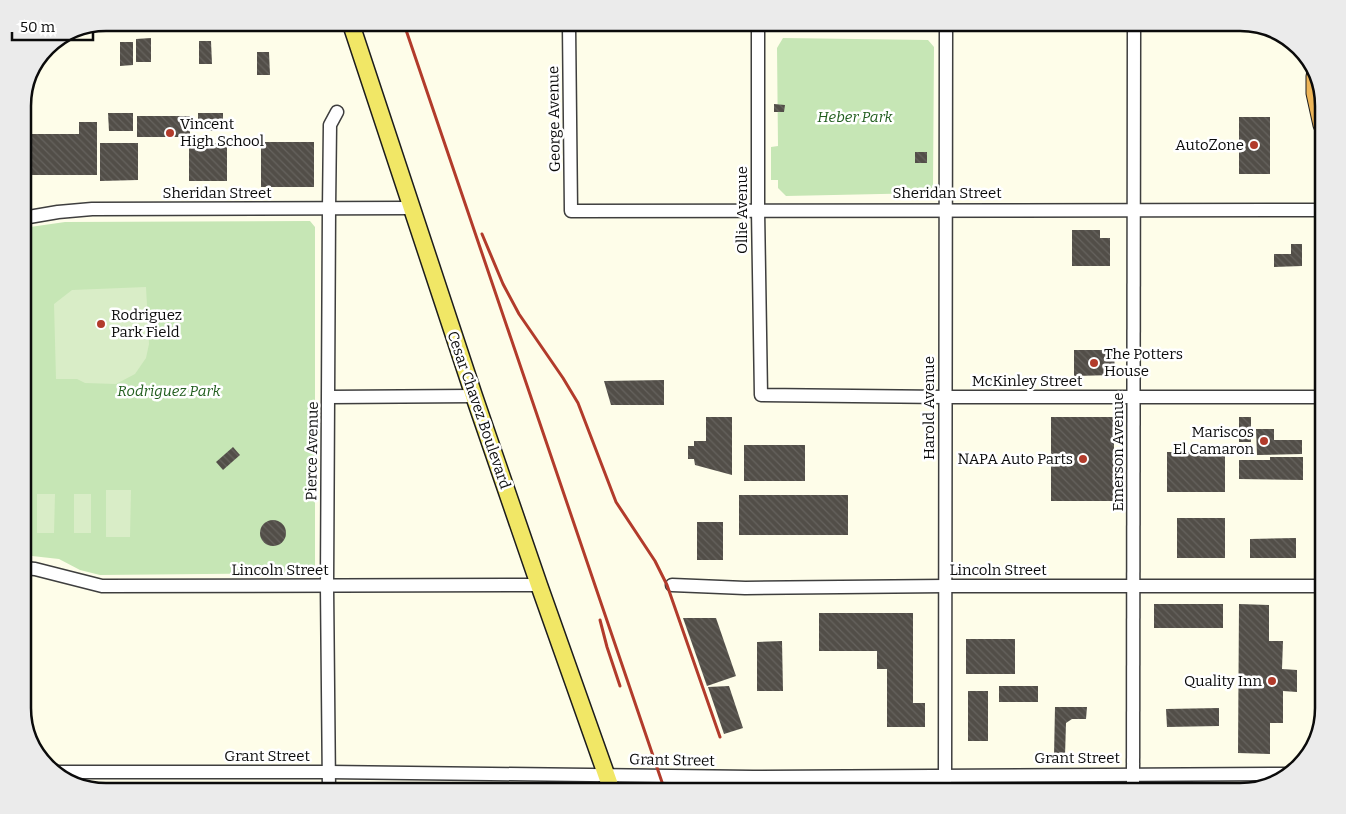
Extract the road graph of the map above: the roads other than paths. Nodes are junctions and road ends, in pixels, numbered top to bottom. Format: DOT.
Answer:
graph roads {
  1 [pos="353,31"];
  2 [pos="570,31"];
  3 [pos="758,31"];
  4 [pos="946,31"];
  5 [pos="1134,31"];
  6 [pos="337,112"];
  7 [pos="411,208"];
  8 [pos="328,209"];
  9 [pos="946,209"];
  10 [pos="758,210"];
  11 [pos="1134,210"];
  12 [pos="1315,210"];
  13 [pos="571,211"];
  14 [pos="31,217"];
  15 [pos="761,395"];
  16 [pos="474,396"];
  17 [pos="329,397"];
  18 [pos="1315,397"];
  19 [pos="945,398"];
  20 [pos="1134,398"];
  21 [pos="31,569"];
  22 [pos="539,585"];
  23 [pos="672,585"];
  24 [pos="327,586"];
  25 [pos="946,586"];
  26 [pos="1134,586"];
  27 [pos="1315,586"];
  28 [pos="68,772"];
  29 [pos="329,772"];
  30 [pos="1134,774"];
  31 [pos="1275,774"];
  32 [pos="605,775"];
  33 [pos="945,775"];
  34 [pos="329,783"];
  35 [pos="608,783"];
  36 [pos="945,783"];
  37 [pos="1134,783"];
  1 -- 7 [label="main road, Cesar Chavez Boulevard"];
  2 -- 13 [label="street, George Avenue"];
  3 -- 10 [label="street, Ollie Avenue"];
  4 -- 9 [label="street, Harold Avenue"];
  5 -- 11 [label="street, Emerson Avenue"];
  6 -- 8 [label="street, Pierce Avenue"];
  7 -- 8 [label="street, Sheridan Street"];
  7 -- 16 [label="main road, Cesar Chavez Boulevard"];
  8 -- 14 [label="street, Sheridan Street"];
  8 -- 17 [label="street, Pierce Avenue"];
  9 -- 10 [label="street, Sheridan Street"];
  9 -- 11 [label="street, Sheridan Street"];
  9 -- 19 [label="street, Harold Avenue"];
  10 -- 13 [label="street, Sheridan Street"];
  10 -- 15 [label="street, Ollie Avenue"];
  11 -- 12 [label="street, Sheridan Street"];
  11 -- 20 [label="street, Emerson Avenue"];
  15 -- 19 [label="street, McKinley Street"];
  16 -- 17 [label="street"];
  16 -- 22 [label="main road, Cesar Chavez Boulevard"];
  17 -- 24 [label="street, Pierce Avenue"];
  18 -- 20 [label="street, McKinley Street"];
  19 -- 20 [label="street, McKinley Street"];
  19 -- 25 [label="street, Harold Avenue"];
  20 -- 26 [label="street, Emerson Avenue"];
  21 -- 24 [label="street, Lincoln Street"];
  22 -- 24 [label="street, Lincoln Street"];
  22 -- 32 [label="main road, Cesar Chavez Boulevard"];
  23 -- 25 [label="street, Lincoln Street"];
  24 -- 29 [label="street, Pierce Avenue"];
  25 -- 26 [label="street, Lincoln Street"];
  25 -- 33 [label="street, Harold Avenue"];
  26 -- 27 [label="street, Lincoln Street"];
  26 -- 30 [label="street, Emerson Avenue"];
  28 -- 29 [label="street, Grant Street"];
  29 -- 32 [label="street, Grant Street"];
  29 -- 34 [label="street, Pierce Avenue"];
  30 -- 31 [label="street, Grant Street"];
  30 -- 33 [label="street, Grant Street"];
  30 -- 37 [label="street, Emerson Avenue"];
  32 -- 33 [label="street, Grant Street"];
  32 -- 35 [label="main road, Cesar Chavez Boulevard"];
  33 -- 36 [label="street, Harold Avenue"];
}
